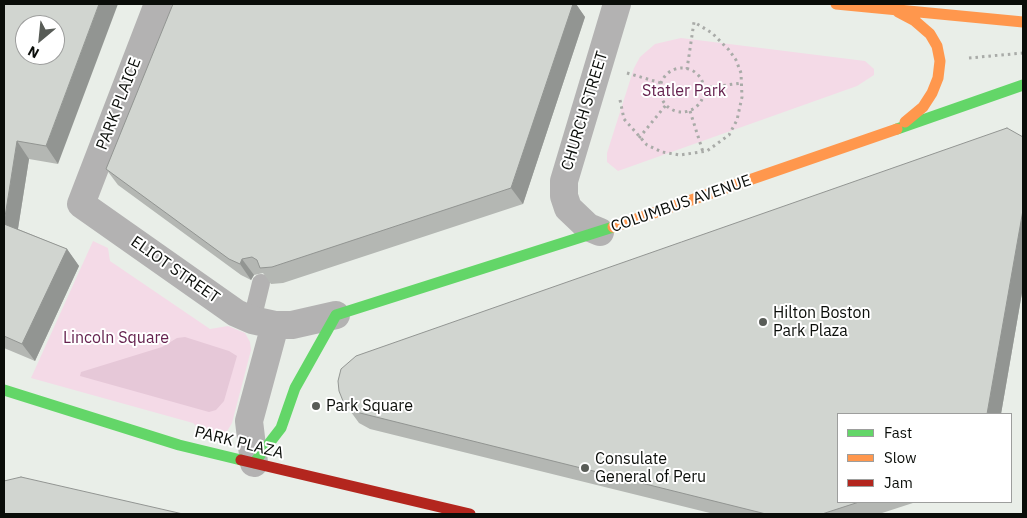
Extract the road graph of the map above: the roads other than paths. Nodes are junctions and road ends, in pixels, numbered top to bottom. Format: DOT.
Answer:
graph roads {
  1 [pos="158,4"];
  2 [pos="617,4"];
  3 [pos="836,4"];
  4 [pos="893,10"];
  5 [pos="1023,22"];
  6 [pos="1023,85"];
  7 [pos="900,127"];
  8 [pos="80,204"];
  9 [pos="600,232"];
  10 [pos="261,283"];
  11 [pos="336,315"];
  12 [pos="263,322"];
  13 [pos="4,390"];
  14 [pos="254,463"];
  15 [pos="464,514"];
  1 -- 8 [label="street, PARK PLAICE"];
  2 -- 9 [label="street, CHURCH STREET"];
  3 -- 4 [label="main road"];
  4 -- 5 [label="main road"];
  4 -- 7 [label="main road"];
  6 -- 7 [label="main road, COLUMBUS AVENUE"];
  7 -- 9 [label="main road, COLUMBUS AVENUE"];
  8 -- 12 [label="street, ELIOT STREET"];
  9 -- 11 [label="main road, COLUMBUS AVENUE"];
  10 -- 12 [label="lane"];
  11 -- 12 [label="street, COLUMBUS AVENUE"];
  11 -- 14 [label="main road"];
  12 -- 14 [label="street"];
  13 -- 14 [label="main road, PARK PLAZA"];
  14 -- 15 [label="main road, PARK PLAZA"];
}
